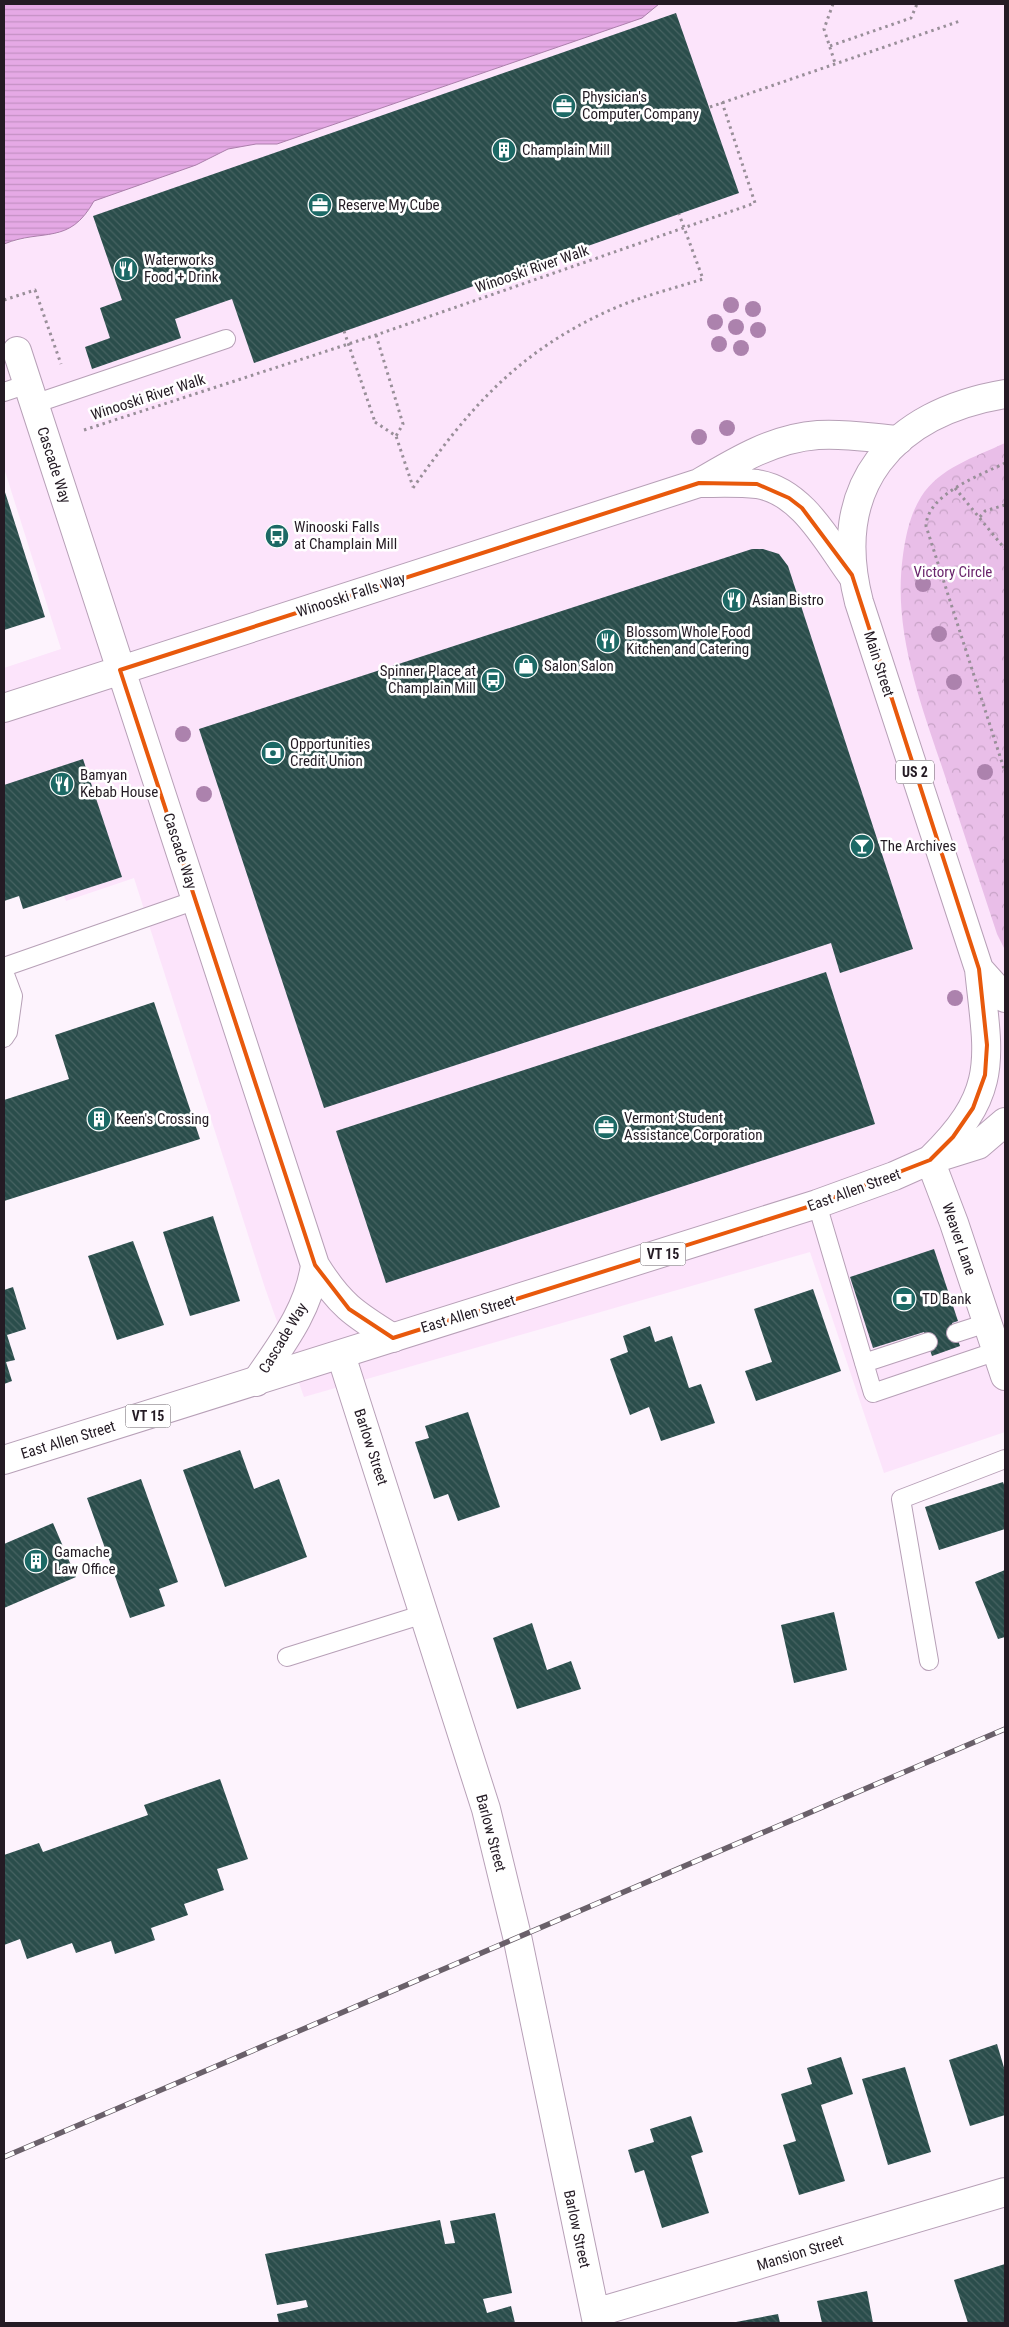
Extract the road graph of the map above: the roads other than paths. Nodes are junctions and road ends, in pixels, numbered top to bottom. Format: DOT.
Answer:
graph roads {
  1 [pos="226,339"];
  2 [pos="17,350"];
  3 [pos="22,393"];
  4 [pos="1005,393"];
  5 [pos="899,440"];
  6 [pos="699,483"];
  7 [pos="852,575"];
  8 [pos="120,670"];
  9 [pos="4,708"];
  10 [pos="196,900"];
  11 [pos="4,967"];
  12 [pos="979,969"];
  13 [pos="4,972"];
  14 [pos="1005,998"];
  15 [pos="4,1038"];
  16 [pos="1005,1122"];
  17 [pos="1005,1140"];
  18 [pos="978,1145"];
  19 [pos="930,1160"];
  20 [pos="818,1204"];
  21 [pos="315,1265"];
  22 [pos="987,1323"];
  23 [pos="956,1333"];
  24 [pos="392,1338"];
  25 [pos="928,1342"];
  26 [pos="341,1355"];
  27 [pos="864,1363"];
  28 [pos="1001,1363"];
  29 [pos="256,1382"];
  30 [pos="1005,1459"];
  31 [pos="4,1460"];
  32 [pos="424,1614"];
  33 [pos="287,1658"];
  34 [pos="929,1661"];
  35 [pos="1005,2192"];
  36 [pos="596,2318"];
  1 -- 3 [label="lane"];
  2 -- 3 [label="street, Cascade Way"];
  3 -- 8 [label="street, Cascade Way"];
  4 -- 5 [label="street, Main Street / US 2"];
  5 -- 6 [label="street, Winooski Falls Way"];
  5 -- 7 [label="street, Main Street / US 2"];
  6 -- 7 [label="street, Winooski Falls Way"];
  6 -- 8 [label="street, Winooski Falls Way"];
  7 -- 12 [label="street, Main Street / US 2"];
  8 -- 9 [label="street, Winooski Falls Way"];
  8 -- 10 [label="street, Cascade Way"];
  10 -- 11 [label="lane"];
  10 -- 21 [label="street, Cascade Way"];
  12 -- 14 [label="street, Main Street / US 2"];
  12 -- 19 [label="street, East Allen Street / VT 15"];
  13 -- 15 [label="lane"];
  16 -- 18 [label="street, East Allen Street / VT 15"];
  17 -- 18 [label="lane, East Allen Street"];
  18 -- 19 [label="street, East Allen Street / VT 15"];
  19 -- 20 [label="street, East Allen Street / VT 15"];
  19 -- 22 [label="street, Weaver Lane"];
  20 -- 24 [label="street, East Allen Street / VT 15"];
  20 -- 27 [label="lane"];
  21 -- 24 [label="street, Cascade Way"];
  21 -- 29 [label="street, Cascade Way"];
  22 -- 23 [label="lane"];
  22 -- 28 [label="street, Weaver Lane"];
  24 -- 26 [label="street, East Allen Street / VT 15"];
  25 -- 27 [label="lane"];
  26 -- 29 [label="street, East Allen Street / VT 15"];
  26 -- 32 [label="street, Barlow Street"];
  27 -- 28 [label="lane"];
  29 -- 31 [label="street, East Allen Street / VT 15"];
  30 -- 34 [label="lane"];
  32 -- 33 [label="lane"];
  32 -- 36 [label="street, Barlow Street"];
  35 -- 36 [label="street, Mansion Street"];
}
